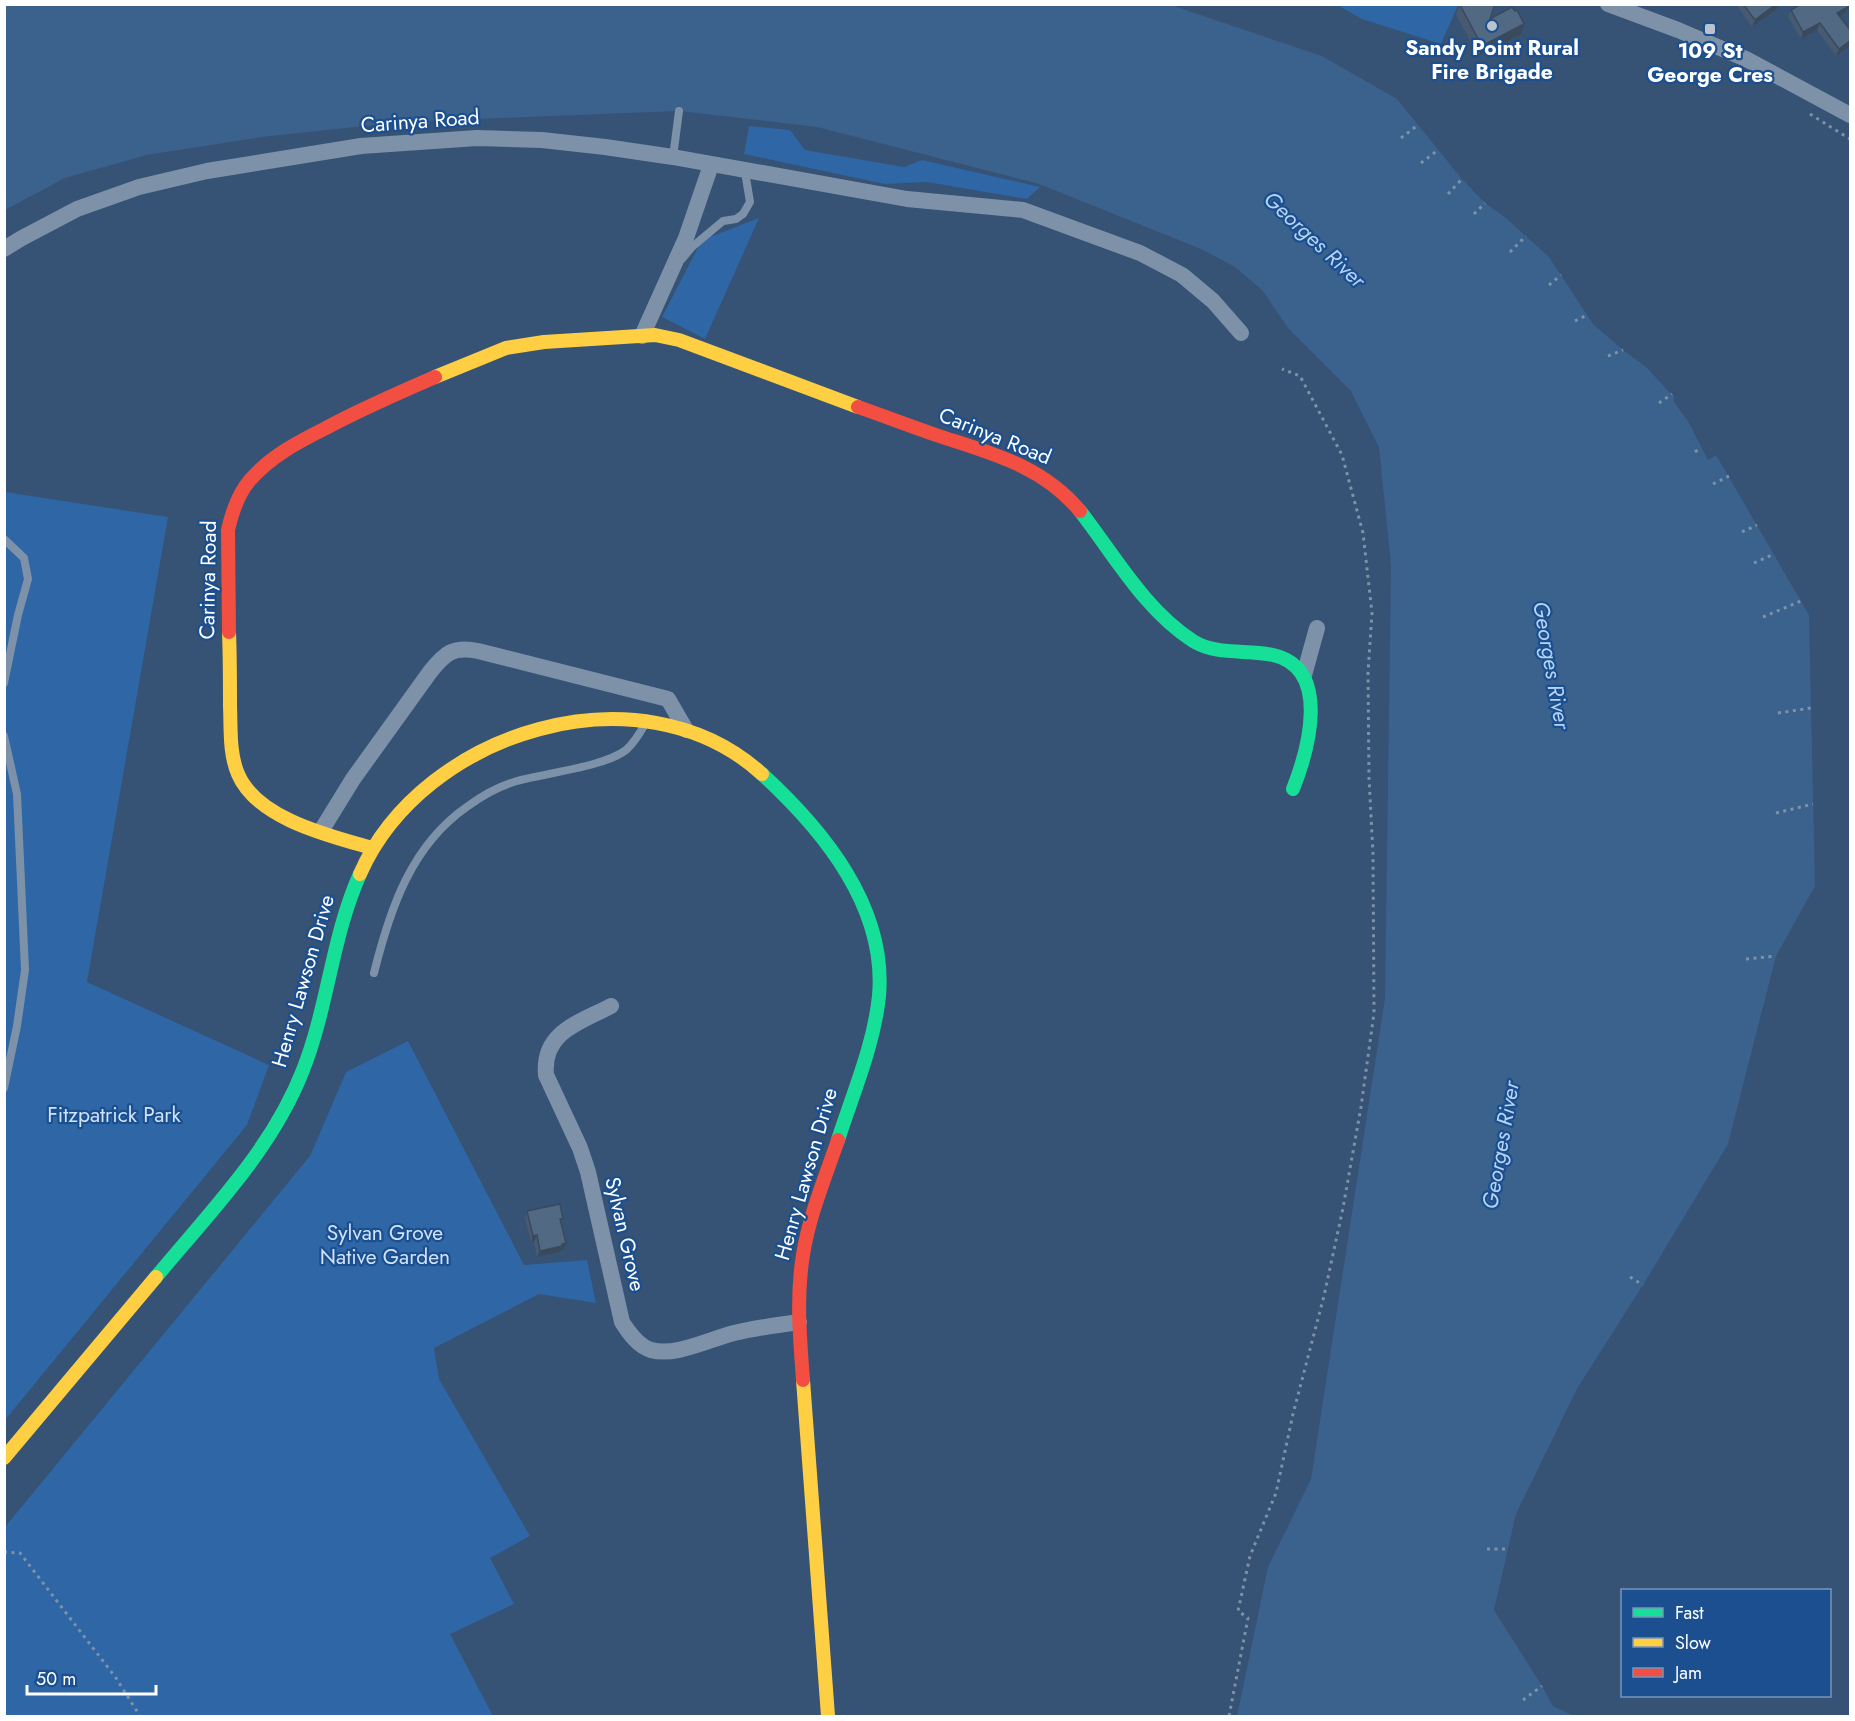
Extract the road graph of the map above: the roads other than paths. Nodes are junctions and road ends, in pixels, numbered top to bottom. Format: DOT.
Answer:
graph roads {
  1 [pos="1608,4"];
  2 [pos="679,111"];
  3 [pos="1851,115"];
  4 [pos="673,157"];
  5 [pos="711,165"];
  6 [pos="747,175"];
  7 [pos="4,249"];
  8 [pos="669,276"];
  9 [pos="1241,333"];
  10 [pos="642,336"];
  11 [pos="4,539"];
  12 [pos="1317,628"];
  13 [pos="1304,675"];
  14 [pos="4,683"];
  15 [pos="647,721"];
  16 [pos="686,730"];
  17 [pos="4,736"];
  18 [pos="1293,789"];
  19 [pos="321,831"];
  20 [pos="372,848"];
  21 [pos="375,973"];
  22 [pos="611,1006"];
  23 [pos="4,1088"];
  24 [pos="799,1322"];
  25 [pos="4,1458"];
  26 [pos="828,1716"];
  1 -- 3 [label="street"];
  2 -- 4 [label="lane"];
  4 -- 5 [label="street, Carinya Road"];
  4 -- 7 [label="street, Carinya Road"];
  5 -- 6 [label="street, Carinya Road"];
  5 -- 8 [label="street"];
  6 -- 8 [label="lane"];
  6 -- 9 [label="street, Carinya Road"];
  8 -- 10 [label="street"];
  10 -- 13 [label="main road, Carinya Road"];
  10 -- 19 [label="main road, Carinya Road"];
  11 -- 14 [label="lane"];
  12 -- 13 [label="street"];
  13 -- 18 [label="main road"];
  15 -- 16 [label="main road, Henry Lawson Drive"];
  15 -- 20 [label="main road, Henry Lawson Drive"];
  15 -- 21 [label="lane"];
  16 -- 19 [label="street"];
  16 -- 24 [label="main road, Henry Lawson Drive"];
  17 -- 23 [label="lane"];
  19 -- 20 [label="main road, Carinya Road"];
  20 -- 25 [label="main road, Henry Lawson Drive"];
  22 -- 24 [label="street, Sylvan Grove"];
  24 -- 26 [label="main road, Henry Lawson Drive"];
}
